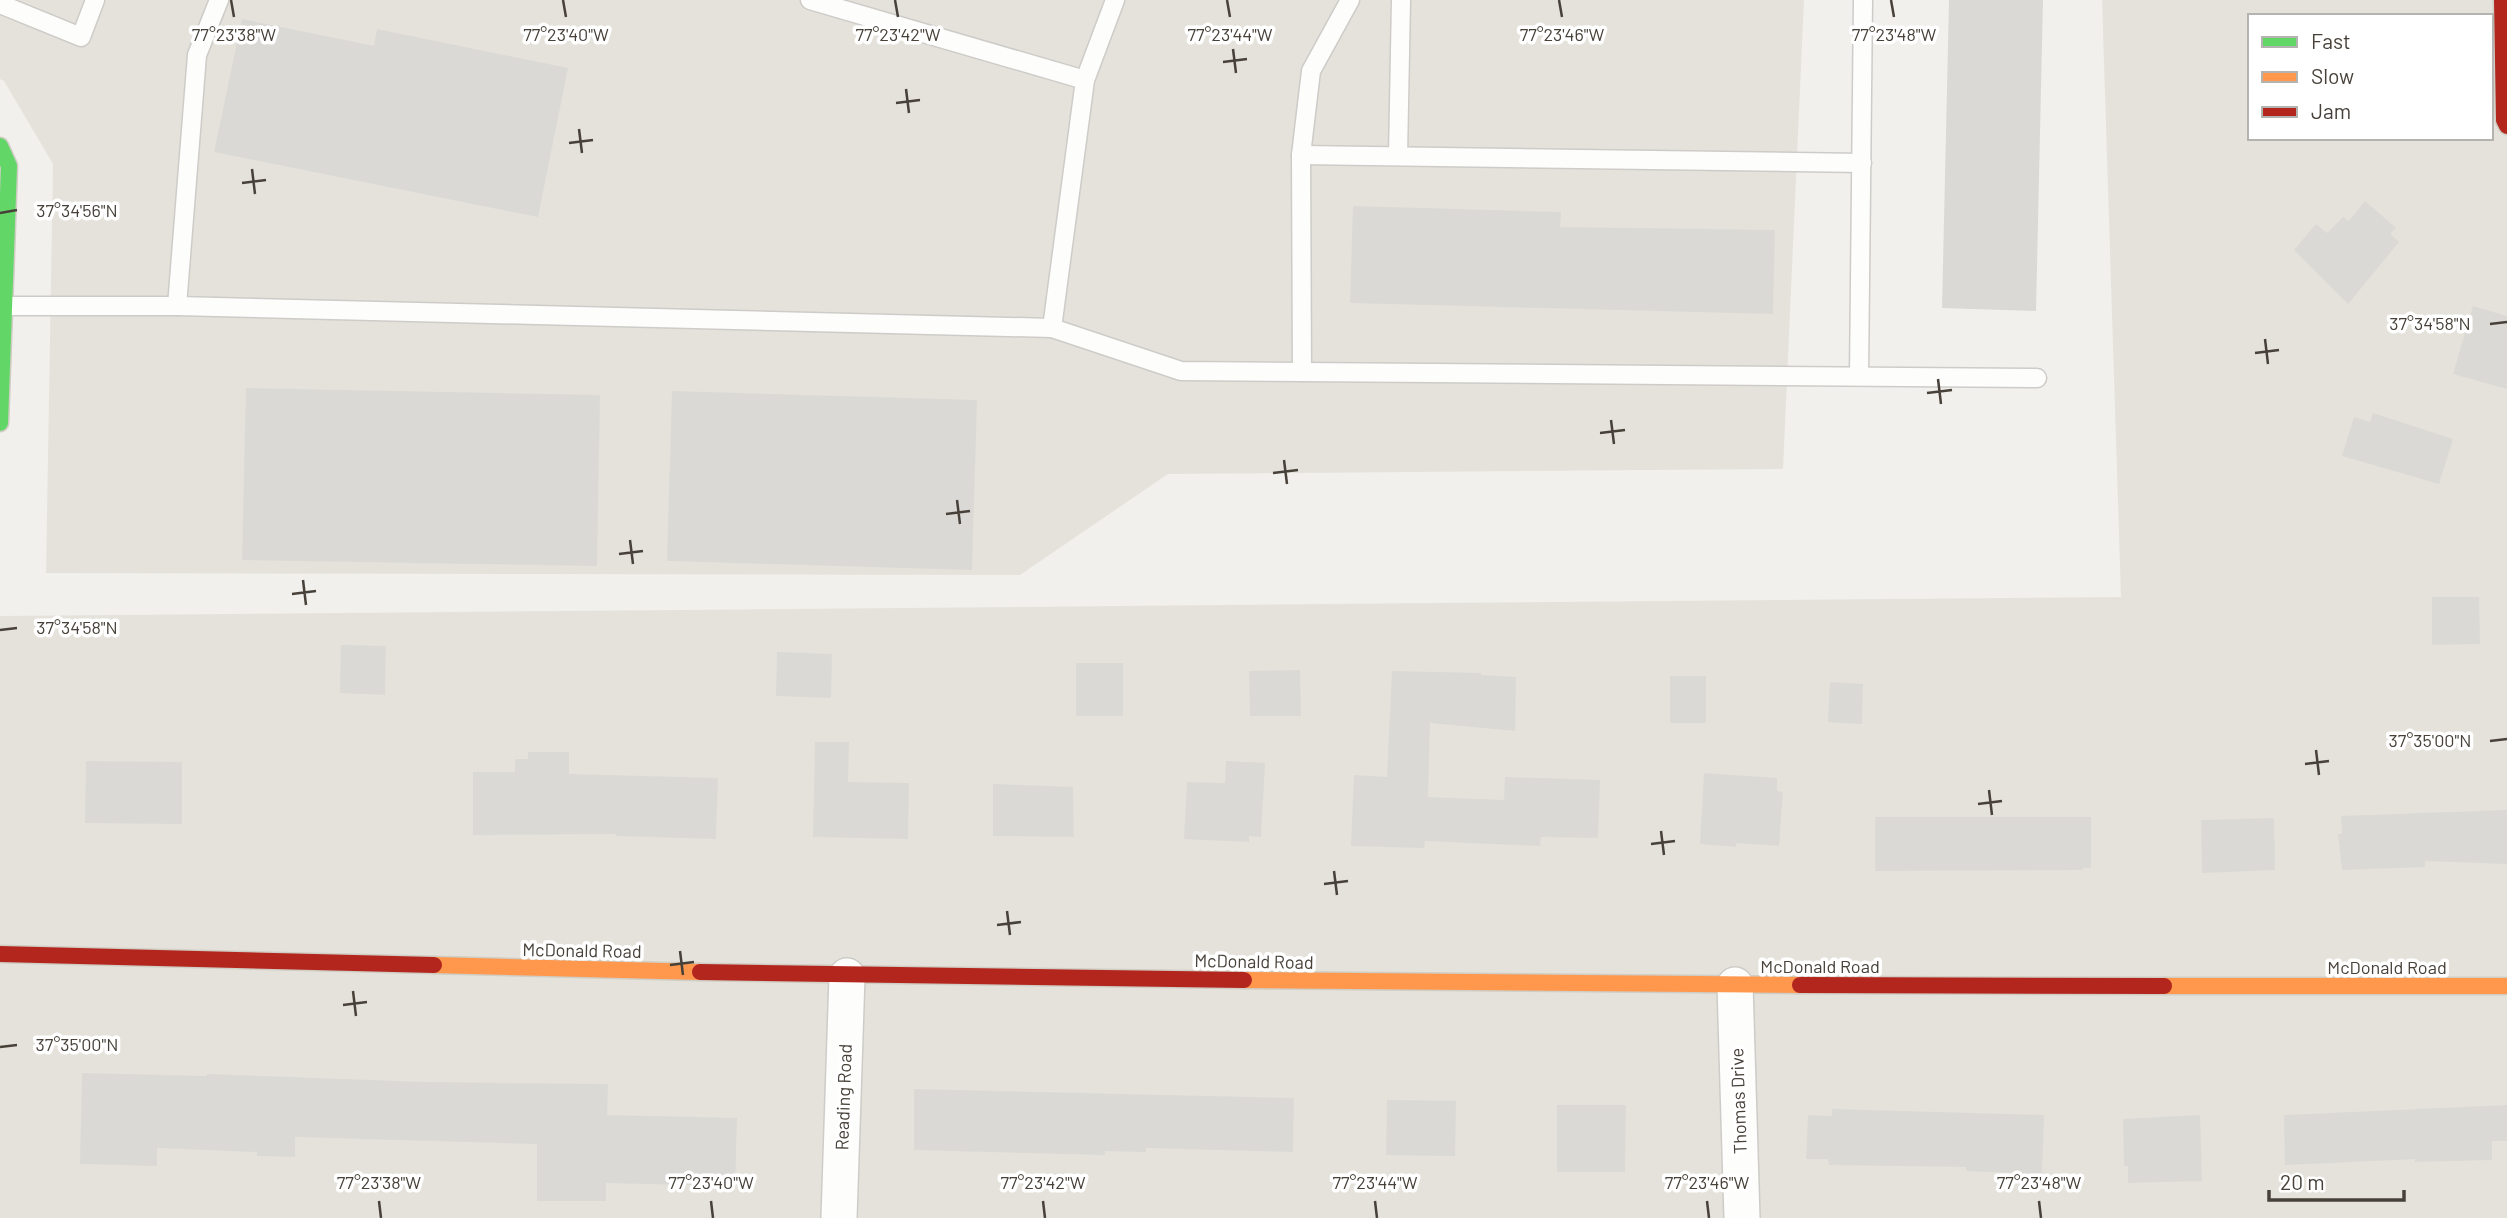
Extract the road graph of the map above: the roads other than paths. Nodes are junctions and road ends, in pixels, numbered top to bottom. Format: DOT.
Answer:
graph roads {
  1 [pos="95,0"];
  2 [pos="219,0"];
  3 [pos="810,0"];
  4 [pos="1115,0"];
  5 [pos="1350,0"];
  6 [pos="1401,0"];
  7 [pos="1863,0"];
  8 [pos="2502,0"];
  9 [pos="0,4"];
  10 [pos="1085,80"];
  11 [pos="2507,126"];
  12 [pos="1,149"];
  13 [pos="1301,155"];
  14 [pos="1398,156"];
  15 [pos="1861,163"];
  16 [pos="4,306"];
  17 [pos="177,306"];
  18 [pos="1052,328"];
  19 [pos="1302,372"];
  20 [pos="1859,376"];
  21 [pos="2037,378"];
  22 [pos="0,423"];
  23 [pos="0,954"];
  24 [pos="847,976"];
  25 [pos="1735,985"];
  26 [pos="2507,986"];
  27 [pos="839,1218"];
  28 [pos="1742,1218"];
  1 -- 9 [label="lane"];
  2 -- 17 [label="lane"];
  3 -- 10 [label="lane"];
  4 -- 10 [label="lane"];
  5 -- 13 [label="lane"];
  6 -- 14 [label="lane"];
  7 -- 15 [label="lane"];
  8 -- 11 [label="street"];
  10 -- 18 [label="lane"];
  12 -- 16 [label="street"];
  13 -- 14 [label="lane"];
  13 -- 19 [label="lane"];
  14 -- 15 [label="lane"];
  15 -- 20 [label="lane"];
  16 -- 17 [label="lane"];
  16 -- 22 [label="street"];
  17 -- 18 [label="lane"];
  18 -- 19 [label="lane"];
  19 -- 20 [label="lane"];
  20 -- 21 [label="lane"];
  23 -- 24 [label="street, McDonald Road"];
  24 -- 25 [label="street, McDonald Road"];
  24 -- 27 [label="street, Reading Road"];
  25 -- 26 [label="street, McDonald Road"];
  25 -- 28 [label="street, Thomas Drive"];
}
